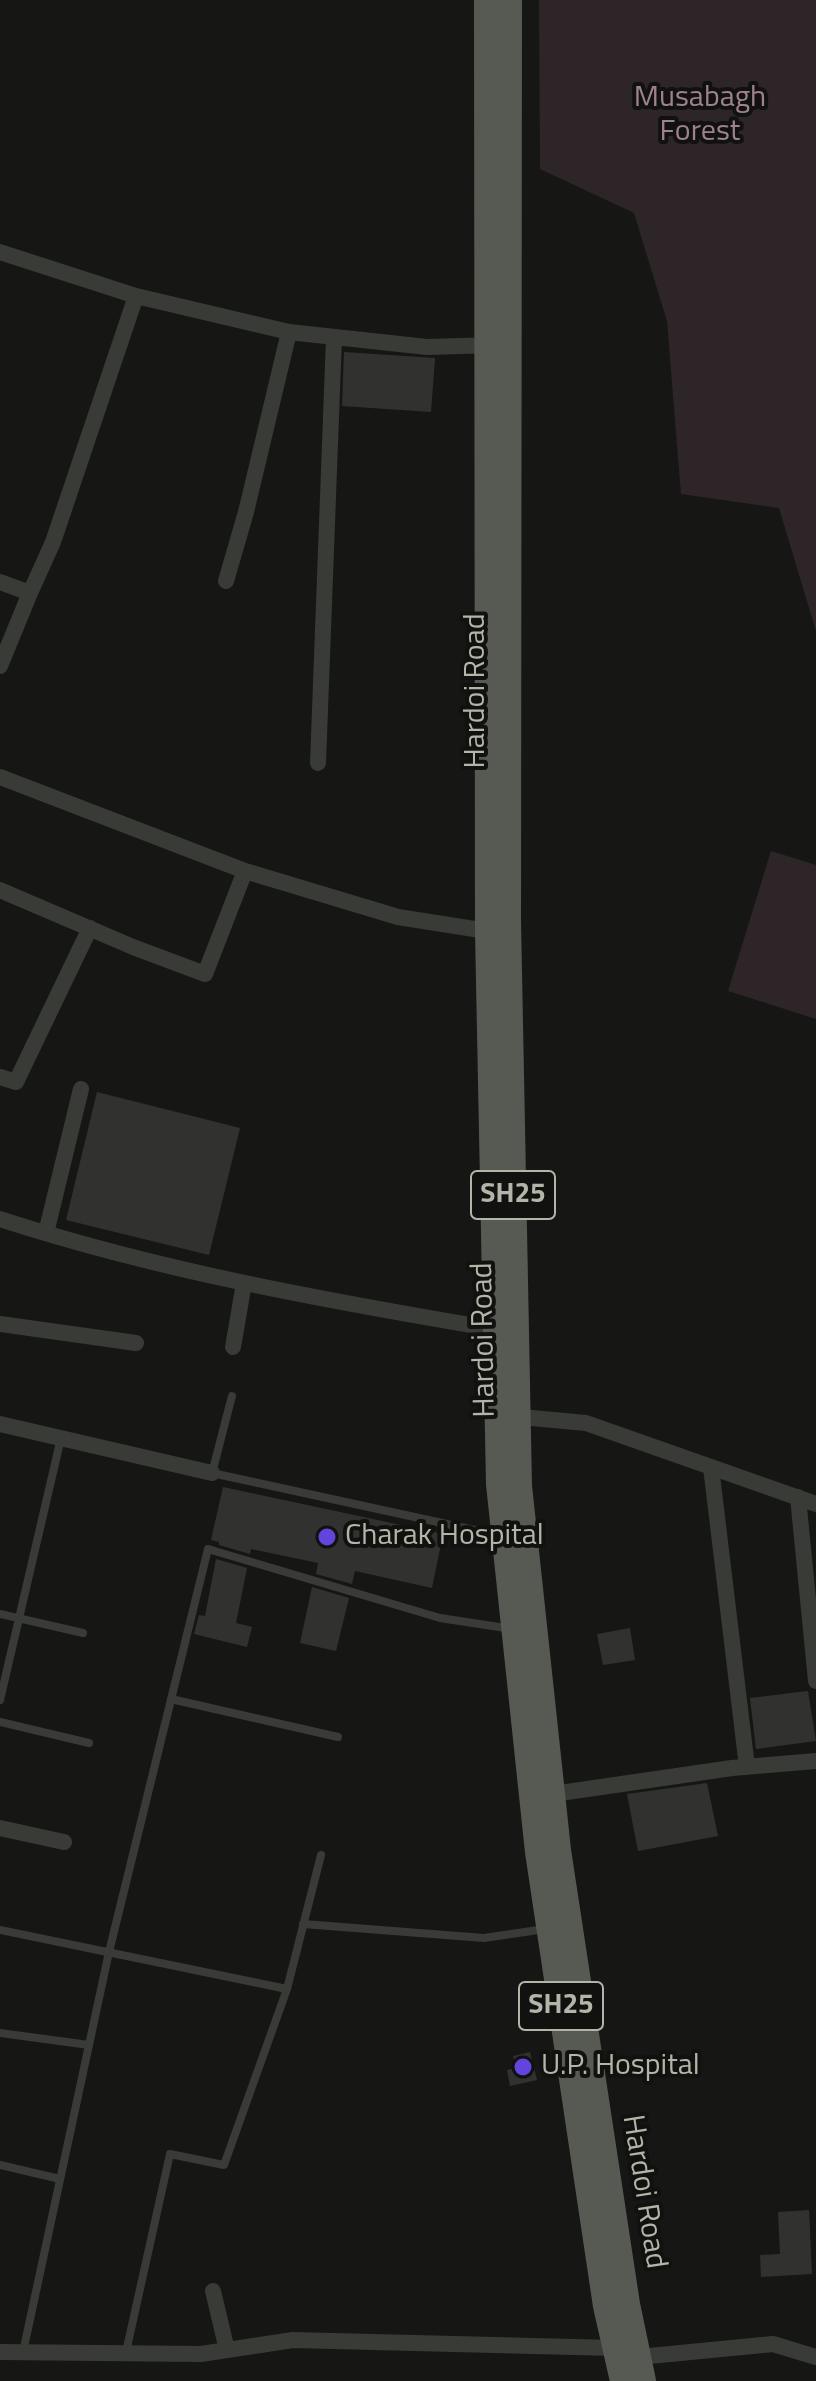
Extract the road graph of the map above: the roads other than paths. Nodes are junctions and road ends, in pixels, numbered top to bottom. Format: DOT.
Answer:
graph roads {
  1 [pos="486,0"];
  2 [pos="510,0"];
  3 [pos="0,252"];
  4 [pos="136,296"];
  5 [pos="289,332"];
  6 [pos="334,337"];
  7 [pos="498,344"];
  8 [pos="226,581"];
  9 [pos="0,582"];
  10 [pos="30,593"];
  11 [pos="0,666"];
  12 [pos="318,763"];
  13 [pos="0,777"];
  14 [pos="245,871"];
  15 [pos="0,890"];
  16 [pos="90,928"];
  17 [pos="487,931"];
  18 [pos="498,975"];
  19 [pos="0,1077"];
  20 [pos="81,1089"];
  21 [pos="0,1219"];
  22 [pos="46,1233"];
  23 [pos="244,1283"];
  24 [pos="0,1324"];
  25 [pos="494,1329"];
  26 [pos="136,1343"];
  27 [pos="233,1347"];
  28 [pos="232,1396"];
  29 [pos="507,1416"];
  30 [pos="0,1424"];
  31 [pos="61,1438"];
  32 [pos="711,1467"];
  33 [pos="212,1473"];
  34 [pos="798,1497"];
  35 [pos="816,1504"];
  36 [pos="515,1537"];
  37 [pos="0,1614"];
  38 [pos="19,1618"];
  39 [pos="513,1630"];
  40 [pos="83,1633"];
  41 [pos="816,1681"];
  42 [pos="171,1699"];
  43 [pos="0,1700"];
  44 [pos="0,1722"];
  45 [pos="338,1737"];
  46 [pos="89,1743"];
  47 [pos="816,1761"];
  48 [pos="747,1767"];
  49 [pos="553,1794"];
  50 [pos="0,1828"];
  51 [pos="64,1842"];
  52 [pos="321,1855"];
  53 [pos="303,1924"];
  54 [pos="549,1928"];
  55 [pos="0,1930"];
  56 [pos="109,1952"];
  57 [pos="287,1989"];
  58 [pos="0,2033"];
  59 [pos="89,2045"];
  60 [pos="0,2165"];
  61 [pos="60,2179"];
  62 [pos="213,2291"];
  63 [pos="615,2348"];
  64 [pos="227,2350"];
  65 [pos="0,2352"];
  66 [pos="22,2352"];
  67 [pos="125,2353"];
  68 [pos="639,2357"];
  69 [pos="816,2357"];
  70 [pos="622,2381"];
  71 [pos="644,2381"];
  1 -- 2 [label="main road"];
  1 -- 7 [label="main road, Hardoi Road / SH25"];
  2 -- 7 [label="main road, Hardoi Road / SH25"];
  3 -- 4 [label="street"];
  4 -- 5 [label="street"];
  4 -- 10 [label="street"];
  5 -- 6 [label="street"];
  5 -- 8 [label="street"];
  6 -- 7 [label="street"];
  6 -- 12 [label="street"];
  7 -- 17 [label="main road, Hardoi Road / SH25"];
  7 -- 18 [label="main road, Hardoi Road / SH25"];
  9 -- 10 [label="street"];
  10 -- 11 [label="street"];
  13 -- 14 [label="street"];
  14 -- 16 [label="street"];
  14 -- 17 [label="street"];
  15 -- 16 [label="street"];
  16 -- 19 [label="street"];
  17 -- 18 [label="main road, Hardoi Road / SH25"];
  18 -- 25 [label="main road, Hardoi Road / SH25"];
  18 -- 29 [label="main road, Hardoi Road / SH25"];
  20 -- 22 [label="street"];
  21 -- 22 [label="street"];
  22 -- 23 [label="street"];
  23 -- 25 [label="street"];
  23 -- 27 [label="street"];
  24 -- 26 [label="street"];
  25 -- 29 [label="main road, Hardoi Road / SH25"];
  28 -- 33 [label="lane"];
  29 -- 32 [label="street"];
  29 -- 36 [label="main road, Hardoi Road / SH25"];
  30 -- 31 [label="street"];
  31 -- 33 [label="street"];
  31 -- 38 [label="lane"];
  32 -- 34 [label="street"];
  32 -- 48 [label="street"];
  33 -- 36 [label="lane"];
  34 -- 35 [label="street"];
  34 -- 41 [label="street"];
  36 -- 39 [label="main road, Hardoi Road / SH25"];
  36 -- 49 [label="main road, Hardoi Road / SH25"];
  37 -- 38 [label="lane"];
  38 -- 40 [label="lane"];
  38 -- 43 [label="lane"];
  39 -- 42 [label="lane"];
  39 -- 54 [label="main road, Hardoi Road / SH25"];
  42 -- 45 [label="lane"];
  42 -- 56 [label="lane"];
  44 -- 46 [label="lane"];
  47 -- 48 [label="street"];
  48 -- 49 [label="street"];
  49 -- 68 [label="main road, Hardoi Road / SH25"];
  50 -- 51 [label="street"];
  52 -- 53 [label="lane"];
  53 -- 54 [label="lane"];
  53 -- 57 [label="lane"];
  54 -- 63 [label="main road, Hardoi Road / SH25"];
  55 -- 56 [label="lane"];
  56 -- 57 [label="lane"];
  56 -- 59 [label="lane"];
  57 -- 67 [label="lane"];
  58 -- 59 [label="lane"];
  59 -- 61 [label="lane"];
  60 -- 61 [label="lane"];
  61 -- 66 [label="lane"];
  62 -- 64 [label="street"];
  63 -- 64 [label="street"];
  63 -- 68 [label="street"];
  63 -- 70 [label="main road, Hardoi Road / SH25"];
  64 -- 67 [label="street"];
  65 -- 66 [label="street"];
  66 -- 67 [label="street"];
  68 -- 69 [label="street"];
  68 -- 71 [label="main road, Hardoi Road / SH25"];
}
